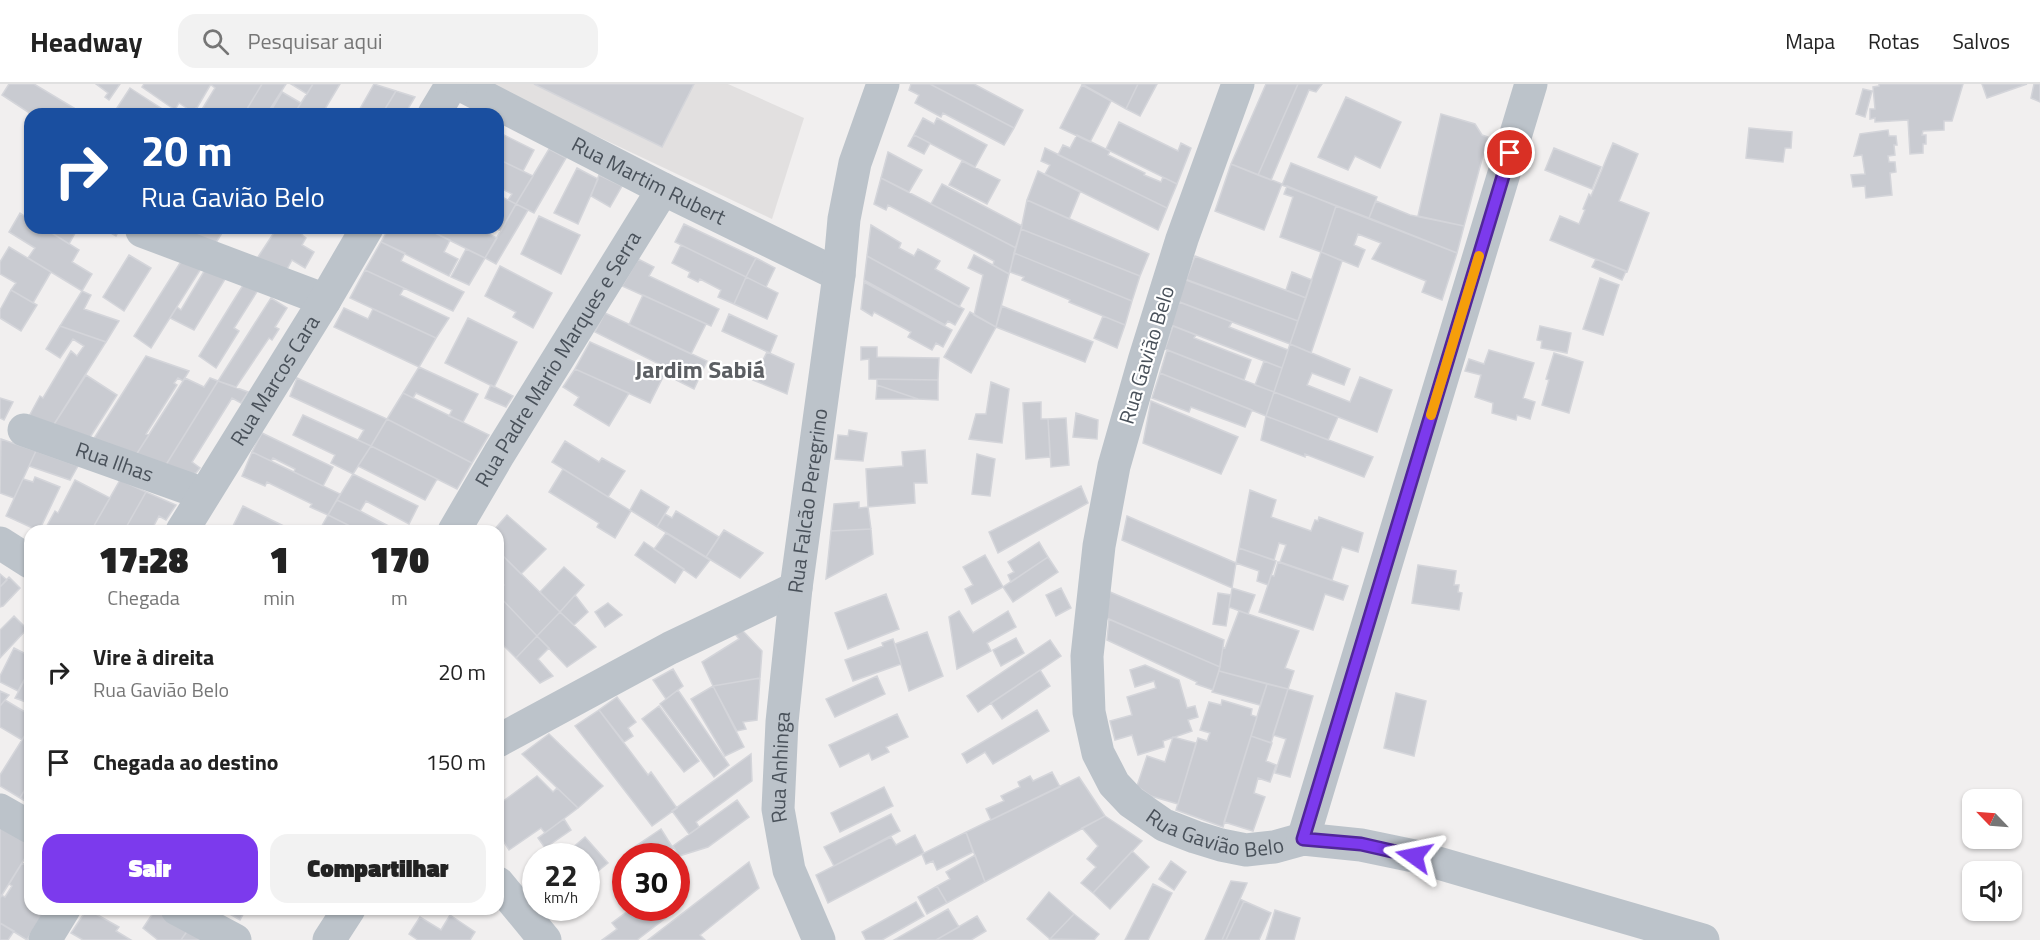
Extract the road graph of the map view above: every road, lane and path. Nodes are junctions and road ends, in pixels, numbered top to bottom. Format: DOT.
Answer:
graph roads {
  1 [pos="452,84"];
  2 [pos="459,84"];
  3 [pos="883,84"];
  4 [pos="1238,84"];
  5 [pos="1531,84"];
  6 [pos="438,108"];
  7 [pos="663,189"];
  8 [pos="150,234"];
  9 [pos="364,234"];
  10 [pos="839,275"];
  11 [pos="325,300"];
  12 [pos="24,430"];
  13 [pos="204,494"];
  14 [pos="186,525"];
  15 [pos="458,525"];
  16 [pos="0,543"];
  17 [pos="24,558"];
  18 [pos="796,588"];
  19 [pos="504,738"];
  20 [pos="0,810"];
  21 [pos="24,824"];
  22 [pos="1303,839"];
  23 [pos="504,890"];
  24 [pos="60,915"];
  25 [pos="188,915"];
  26 [pos="345,915"];
  27 [pos="45,940"];
  28 [pos="235,940"];
  29 [pos="328,940"];
  30 [pos="545,940"];
  31 [pos="819,940"];
  32 [pos="1703,940"];
  1 -- 6 [label="street"];
  2 -- 7 [label="street, Rua Martim Rubert"];
  3 -- 10 [label="street, Rua Falcão Peregrino"];
  4 -- 22 [label="street, Rua Gavião Belo"];
  5 -- 22 [label="street, Rua Gavião Belo"];
  7 -- 10 [label="street, Rua Martim Rubert"];
  7 -- 15 [label="street, Rua Padre Mario Marques e Serra"];
  8 -- 11 [label="street"];
  9 -- 11 [label="street, Rua Marcos Cara"];
  10 -- 18 [label="street, Rua Falcão Peregrino"];
  11 -- 13 [label="street, Rua Marcos Cara"];
  12 -- 13 [label="street, Rua Ilhas"];
  13 -- 14 [label="street, Rua Marcos Cara"];
  16 -- 17 [label="street"];
  18 -- 19 [label="street, Rua Falcão Peregrino"];
  18 -- 31 [label="street, Rua Anhinga"];
  20 -- 21 [label="street"];
  22 -- 32 [label="street"];
  23 -- 30 [label="street"];
  24 -- 27 [label="street"];
  25 -- 28 [label="street"];
  26 -- 29 [label="street"];
}
